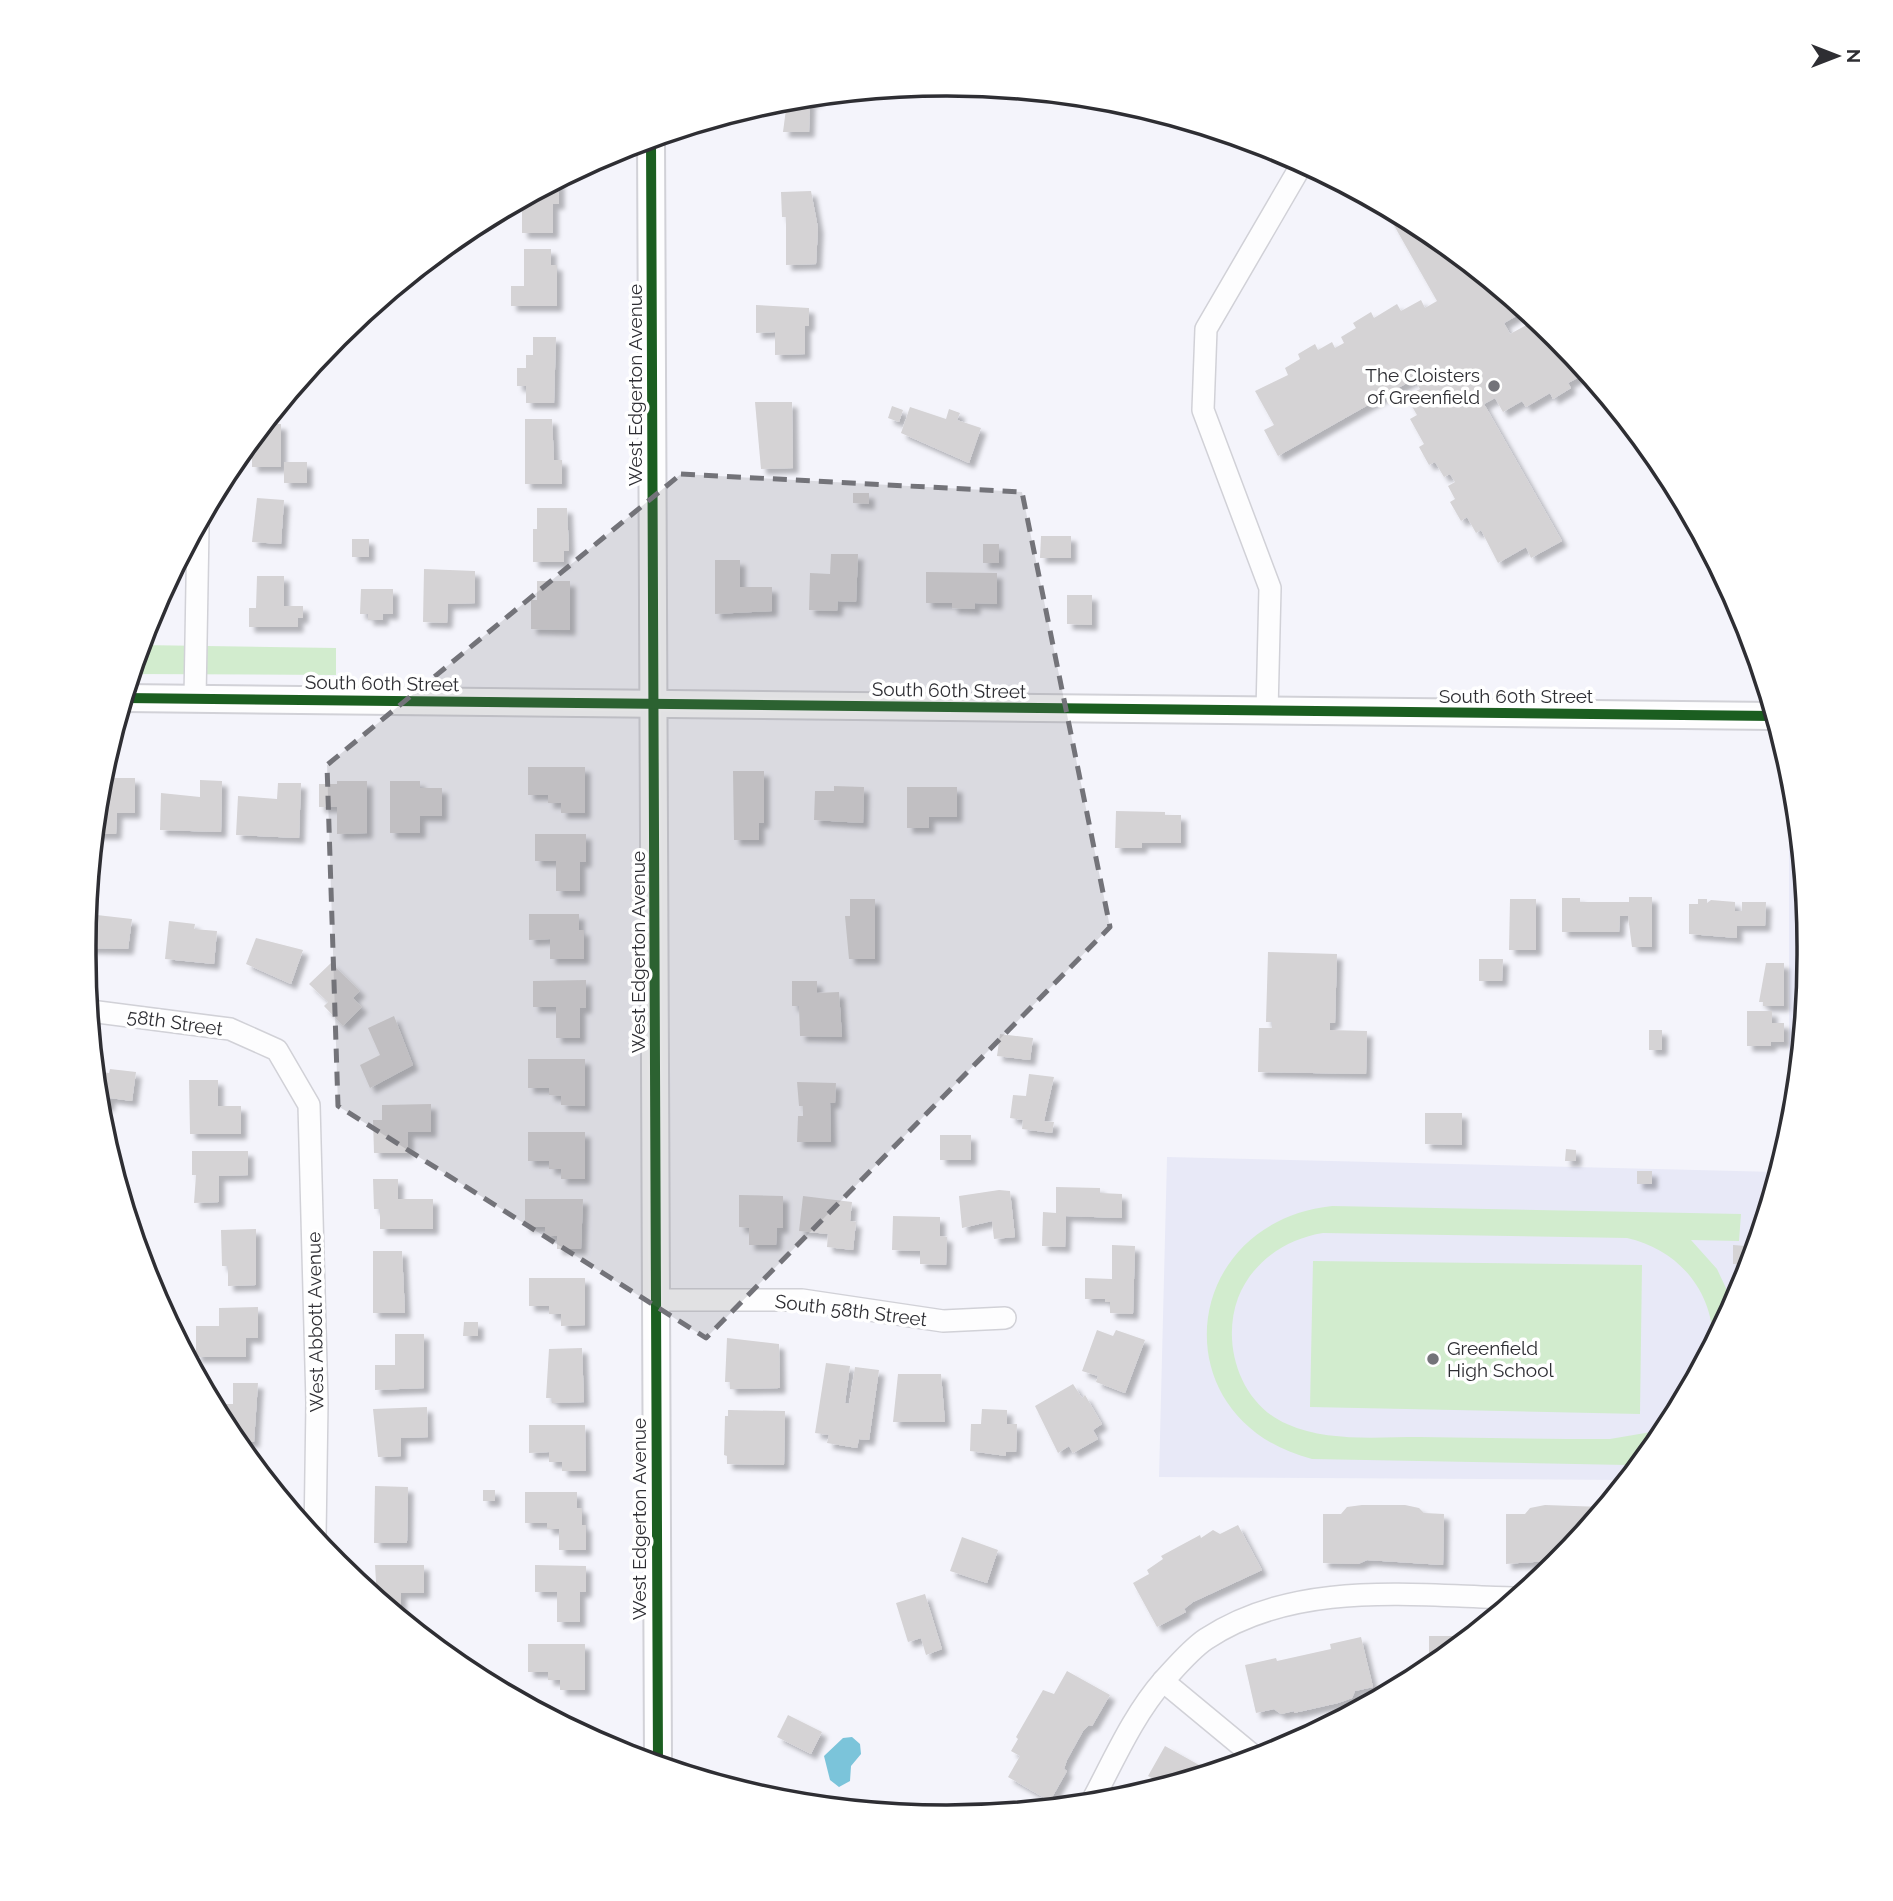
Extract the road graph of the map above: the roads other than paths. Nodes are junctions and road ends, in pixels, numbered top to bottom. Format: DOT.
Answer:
graph roads {
  1 [pos="651,149"];
  2 [pos="1297,172"];
  3 [pos="198,544"];
  4 [pos="133,698"];
  5 [pos="195,698"];
  6 [pos="655,705"];
  7 [pos="1267,711"];
  8 [pos="1765,716"];
  9 [pos="98,1012"];
  10 [pos="309,1105"];
  11 [pos="655,1300"];
  12 [pos="1005,1318"];
  13 [pos="315,1524"];
  14 [pos="1502,1598"];
  15 [pos="1163,1681"];
  16 [pos="1246,1750"];
  17 [pos="657,1754"];
  18 [pos="1098,1790"];
  1 -- 6 [label="street, West Edgerton Avenue"];
  2 -- 7 [label="street"];
  3 -- 5 [label="street"];
  4 -- 5 [label="street, South 60th Street"];
  5 -- 6 [label="street, South 60th Street"];
  6 -- 7 [label="street, South 60th Street"];
  6 -- 11 [label="street, West Edgerton Avenue"];
  7 -- 8 [label="street, South 60th Street"];
  9 -- 10 [label="street, 58th Street"];
  10 -- 13 [label="street, West Abbott Avenue"];
  11 -- 12 [label="street, South 58th Street"];
  11 -- 17 [label="street, West Edgerton Avenue"];
  14 -- 15 [label="street"];
  15 -- 16 [label="street"];
  15 -- 18 [label="street"];
}
